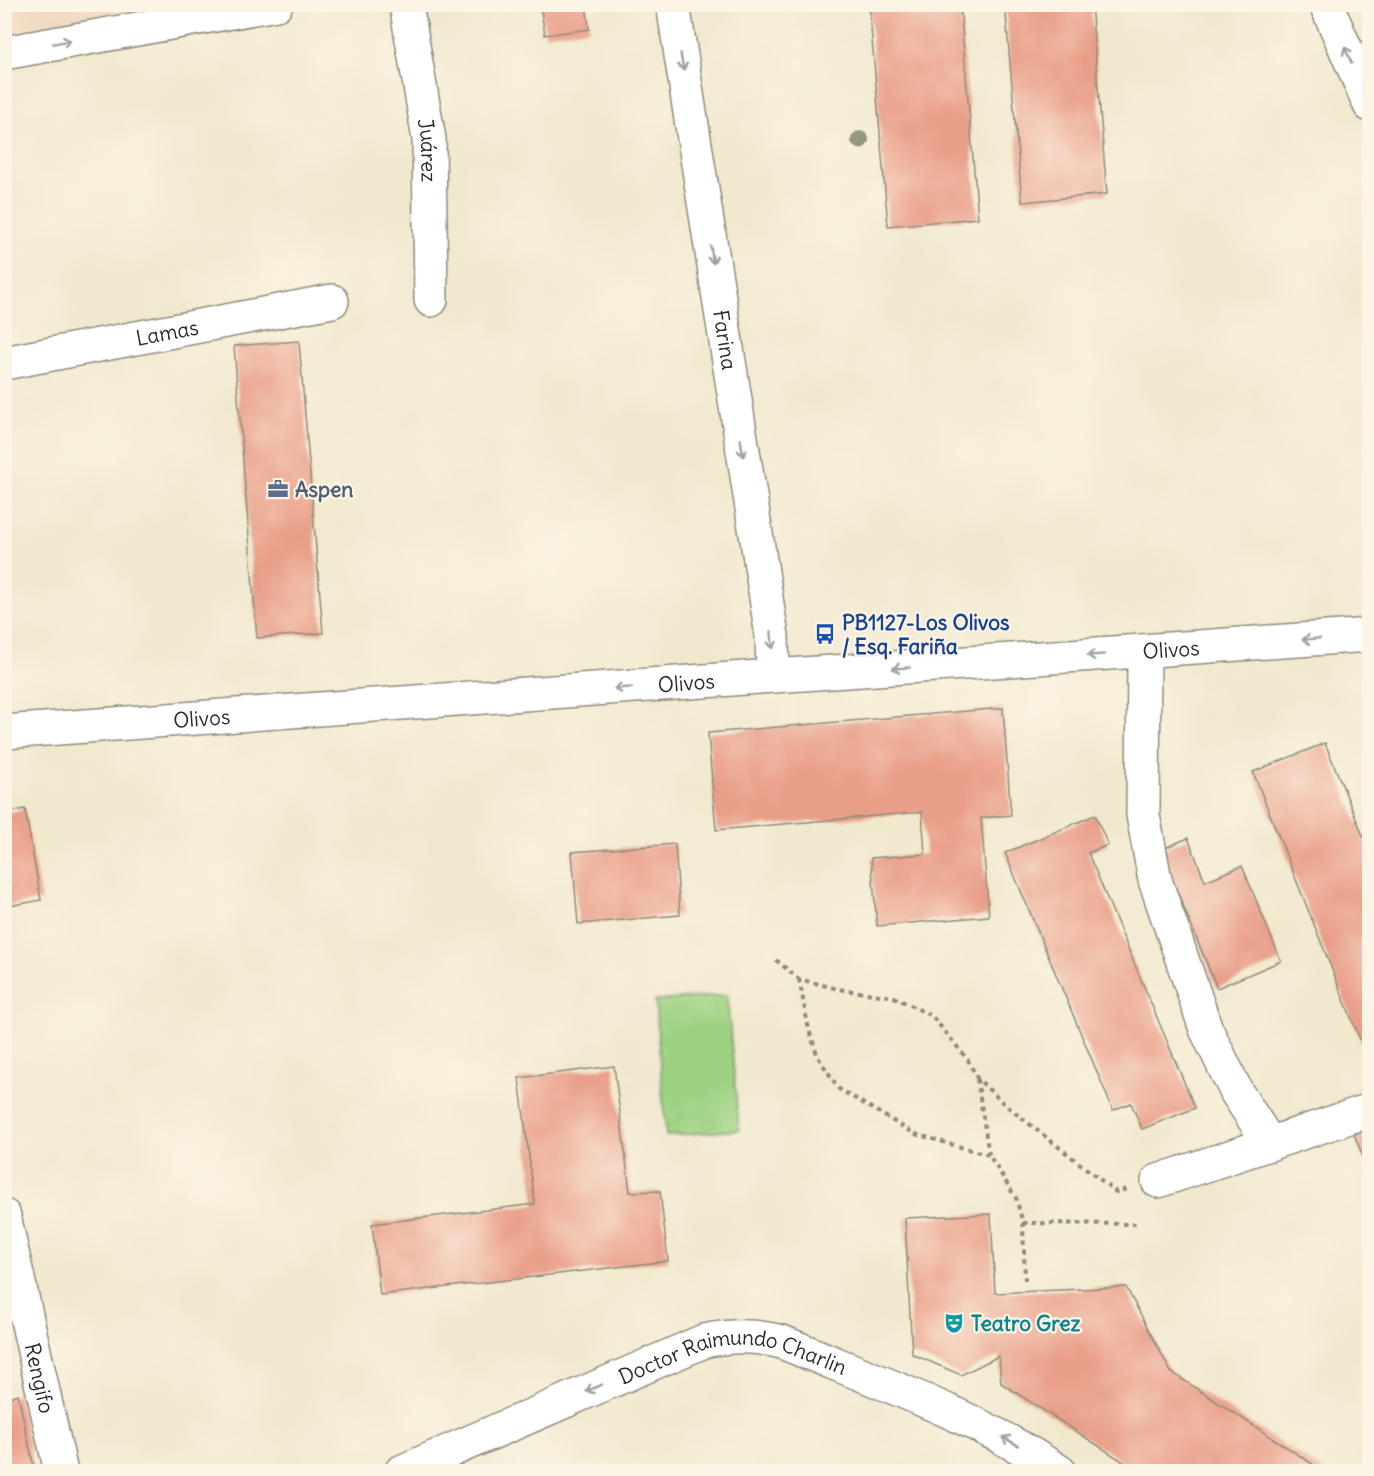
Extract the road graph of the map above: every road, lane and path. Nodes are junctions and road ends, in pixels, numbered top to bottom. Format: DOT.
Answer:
graph roads {
  1 [pos="276,4"];
  2 [pos="407,4"];
  3 [pos="673,4"];
  4 [pos="1326,4"];
  5 [pos="4,53"];
  6 [pos="1370,105"];
  7 [pos="431,300"];
  8 [pos="332,301"];
  9 [pos="4,363"];
  10 [pos="1370,635"];
  11 [pos="1144,652"];
  12 [pos="773,676"];
  13 [pos="4,732"];
  14 [pos="776,960"];
  15 [pos="799,979"];
  16 [pos="977,1078"];
  17 [pos="1370,1110"];
  18 [pos="1270,1144"];
  19 [pos="989,1155"];
  20 [pos="1158,1181"];
  21 [pos="1116,1192"];
  22 [pos="4,1216"];
  23 [pos="1023,1223"];
  24 [pos="1136,1224"];
  25 [pos="1025,1280"];
  26 [pos="61,1472"];
  27 [pos="401,1472"];
  28 [pos="1060,1472"];
  5 -- 1 [label="street, one-way"];
  2 -- 7 [label="street, Juárez"];
  3 -- 12 [label="street, Farina, one-way"];
  6 -- 4 [label="street, one-way"];
  8 -- 9 [label="street, Lamas"];
  10 -- 11 [label="street, Olivos, one-way"];
  11 -- 12 [label="street, Olivos, one-way"];
  11 -- 18 [label="street"];
  12 -- 13 [label="street, Olivos, one-way"];
  14 -- 15 [label="path"];
  15 -- 16 [label="path"];
  15 -- 19 [label="path"];
  16 -- 19 [label="path"];
  16 -- 21 [label="path"];
  17 -- 18 [label="street"];
  18 -- 20 [label="street"];
  19 -- 23 [label="path"];
  22 -- 26 [label="street, Rengifo"];
  23 -- 24 [label="path"];
  23 -- 25 [label="path"];
  28 -- 27 [label="street, Doctor Raimundo Charlin, one-way"];
}
